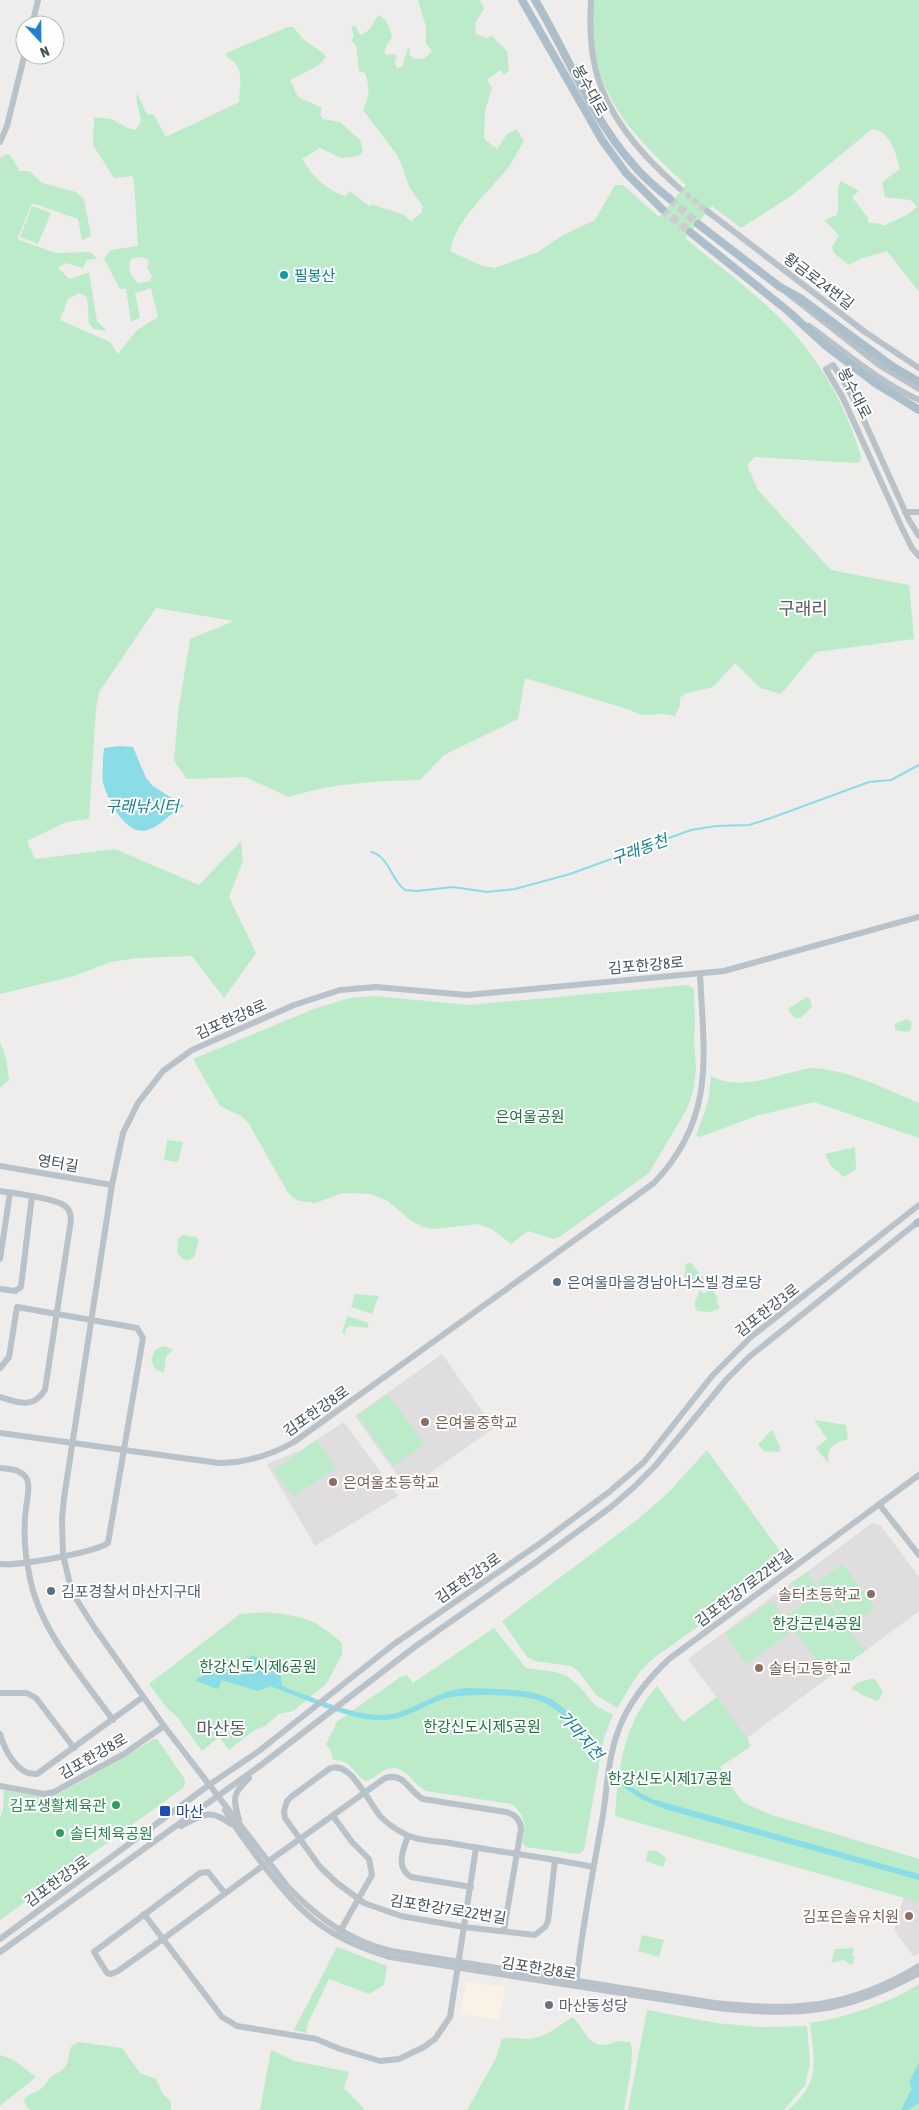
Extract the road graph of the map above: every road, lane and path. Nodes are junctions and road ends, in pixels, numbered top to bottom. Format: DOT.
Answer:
graph roads {
  1 [pos="38,0"];
  2 [pos="522,0"];
  3 [pos="534,0"];
  4 [pos="591,0"];
  5 [pos="34,15"];
  6 [pos="22,65"];
  7 [pos="1,137"];
  8 [pos="679,188"];
  9 [pos="670,199"];
  10 [pos="662,209"];
  11 [pos="707,211"];
  12 [pos="698,224"];
  13 [pos="690,232"];
  14 [pos="780,287"];
  15 [pos="788,311"];
  16 [pos="919,368"];
  17 [pos="919,382"];
  18 [pos="919,389"];
  19 [pos="919,400"];
  20 [pos="919,410"];
  21 [pos="905,512"];
  22 [pos="919,512"];
  23 [pos="902,528"];
  24 [pos="919,536"];
  25 [pos="919,556"];
  26 [pos="919,917"];
  27 [pos="700,974"];
  28 [pos="0,1166"];
  29 [pos="112,1185"];
  30 [pos="0,1191"];
  31 [pos="10,1193"];
  32 [pos="32,1196"];
  33 [pos="919,1205"];
  34 [pos="918,1222"];
  35 [pos="0,1259"];
  36 [pos="0,1289"];
  37 [pos="56,1314"];
  38 [pos="91,1319"];
  39 [pos="0,1368"];
  40 [pos="0,1397"];
  41 [pos="0,1434"];
  42 [pos="73,1445"];
  43 [pos="124,1452"];
  44 [pos="0,1468"];
  45 [pos="919,1475"];
  46 [pos="879,1504"];
  47 [pos="63,1555"];
  48 [pos="919,1556"];
  49 [pos="27,1562"];
  50 [pos="0,1564"];
  51 [pos="0,1693"];
  52 [pos="144,1697"];
  53 [pos="113,1720"];
  54 [pos="164,1726"];
  55 [pos="0,1734"];
  56 [pos="74,1748"];
  57 [pos="261,1765"];
  58 [pos="209,1785"];
  59 [pos="0,1786"];
  60 [pos="364,1792"];
  61 [pos="217,1796"];
  62 [pos="333,1816"];
  63 [pos="236,1824"];
  64 [pos="164,1834"];
  65 [pos="408,1836"];
  66 [pos="300,1839"];
  67 [pos="476,1848"];
  68 [pos="517,1853"];
  69 [pos="555,1860"];
  70 [pos="266,1863"];
  71 [pos="593,1867"];
  72 [pos="471,1888"];
  73 [pos="224,1892"];
  74 [pos="357,1899"];
  75 [pos="144,1914"];
  76 [pos="464,1927"];
  77 [pos="504,1930"];
  78 [pos="338,1934"];
  79 [pos="0,1938"];
  80 [pos="163,1939"];
  81 [pos="0,1952"];
  82 [pos="459,1965"];
  83 [pos="919,1966"];
  84 [pos="919,1973"];
  85 [pos="576,1984"];
  1 -- 5 [label="street"];
  2 -- 10 [label="main road, 봉수대로"];
  3 -- 9 [label="main road, 봉수대로"];
  4 -- 8 [label="street"];
  6 -- 7 [label="street"];
  11 -- 16 [label="street, 황금로24번길"];
  12 -- 14 [label="main road, 봉수대로"];
  13 -- 15 [label="main road, 봉수대로"];
  14 -- 17 [label="main road"];
  14 -- 18 [label="street, 봉수대로"];
  15 -- 19 [label="street, 봉수대로"];
  15 -- 20 [label="main road"];
  21 -- 22 [label="street"];
  21 -- 23 [label="street, 봉수대로"];
  21 -- 24 [label="street, 봉수대로"];
  23 -- 24 [label="street"];
  23 -- 25 [label="street, 봉수대로"];
  26 -- 27 [label="street, 김포한강8로"];
  27 -- 29 [label="street, 김포한강8로"];
  27 -- 43 [label="street, 김포한강8로"];
  28 -- 29 [label="street, 영터길"];
  29 -- 38 [label="street, 김포한강8로"];
  30 -- 31 [label="street"];
  31 -- 32 [label="street"];
  31 -- 35 [label="street"];
  32 -- 36 [label="street"];
  32 -- 37 [label="street"];
  33 -- 58 [label="street, 김포한강3로"];
  34 -- 57 [label="street, 김포한강3로"];
  37 -- 38 [label="street"];
  37 -- 39 [label="street"];
  37 -- 40 [label="street"];
  38 -- 42 [label="street, 김포한강8로"];
  38 -- 43 [label="street"];
  41 -- 42 [label="street"];
  42 -- 43 [label="street, 김포한강8로"];
  42 -- 47 [label="street, 김포한강8로"];
  43 -- 47 [label="street"];
  44 -- 49 [label="street"];
  45 -- 46 [label="street, 김포한강7로22번길"];
  46 -- 48 [label="street"];
  46 -- 71 [label="street, 김포한강7로22번길"];
  47 -- 49 [label="street"];
  47 -- 52 [label="street, 김포한강8로"];
  49 -- 50 [label="street"];
  49 -- 53 [label="street"];
  51 -- 56 [label="street"];
  52 -- 53 [label="street"];
  52 -- 54 [label="street, 김포한강8로"];
  53 -- 56 [label="street"];
  54 -- 58 [label="street, 김포한강8로"];
  54 -- 59 [label="street, 김포한강8로"];
  55 -- 56 [label="street"];
  57 -- 61 [label="street, 김포한강3로"];
  57 -- 63 [label="street"];
  58 -- 61 [label="street, 김포한강8로"];
  58 -- 79 [label="street, 김포한강3로"];
  60 -- 62 [label="street"];
  60 -- 65 [label="street, 김포한강7로22번길"];
  60 -- 66 [label="street, 김포한강7로22번길"];
  60 -- 68 [label="street"];
  61 -- 63 [label="street, 김포한강8로"];
  61 -- 64 [label="street, 김포한강3로"];
  62 -- 66 [label="street"];
  62 -- 74 [label="street"];
  63 -- 64 [label="street"];
  63 -- 70 [label="street, 김포한강8로"];
  64 -- 81 [label="street, 김포한강3로"];
  65 -- 67 [label="street, 김포한강7로22번길"];
  65 -- 72 [label="street"];
  66 -- 70 [label="street"];
  66 -- 74 [label="street, 김포한강7로22번길"];
  67 -- 68 [label="street, 김포한강7로22번길"];
  67 -- 72 [label="street"];
  68 -- 69 [label="street, 김포한강7로22번길"];
  68 -- 77 [label="street"];
  69 -- 71 [label="street, 김포한강7로22번길"];
  69 -- 77 [label="street, 김포한강7로22번길"];
  70 -- 73 [label="street"];
  70 -- 78 [label="street, 김포한강8로"];
  71 -- 85 [label="street"];
  72 -- 76 [label="street"];
  73 -- 75 [label="street"];
  73 -- 80 [label="street"];
  74 -- 76 [label="street, 김포한강7로22번길"];
  74 -- 78 [label="street"];
  75 -- 80 [label="street"];
  75 -- 80 [label="street"];
  76 -- 77 [label="street, 김포한강7로22번길"];
  76 -- 82 [label="street"];
  78 -- 82 [label="street, 김포한강8로"];
  80 -- 82 [label="street"];
  82 -- 85 [label="street, 김포한강8로"];
  83 -- 85 [label="street, 김포한강8로"];
  84 -- 85 [label="street, 김포한강8로"];
}
